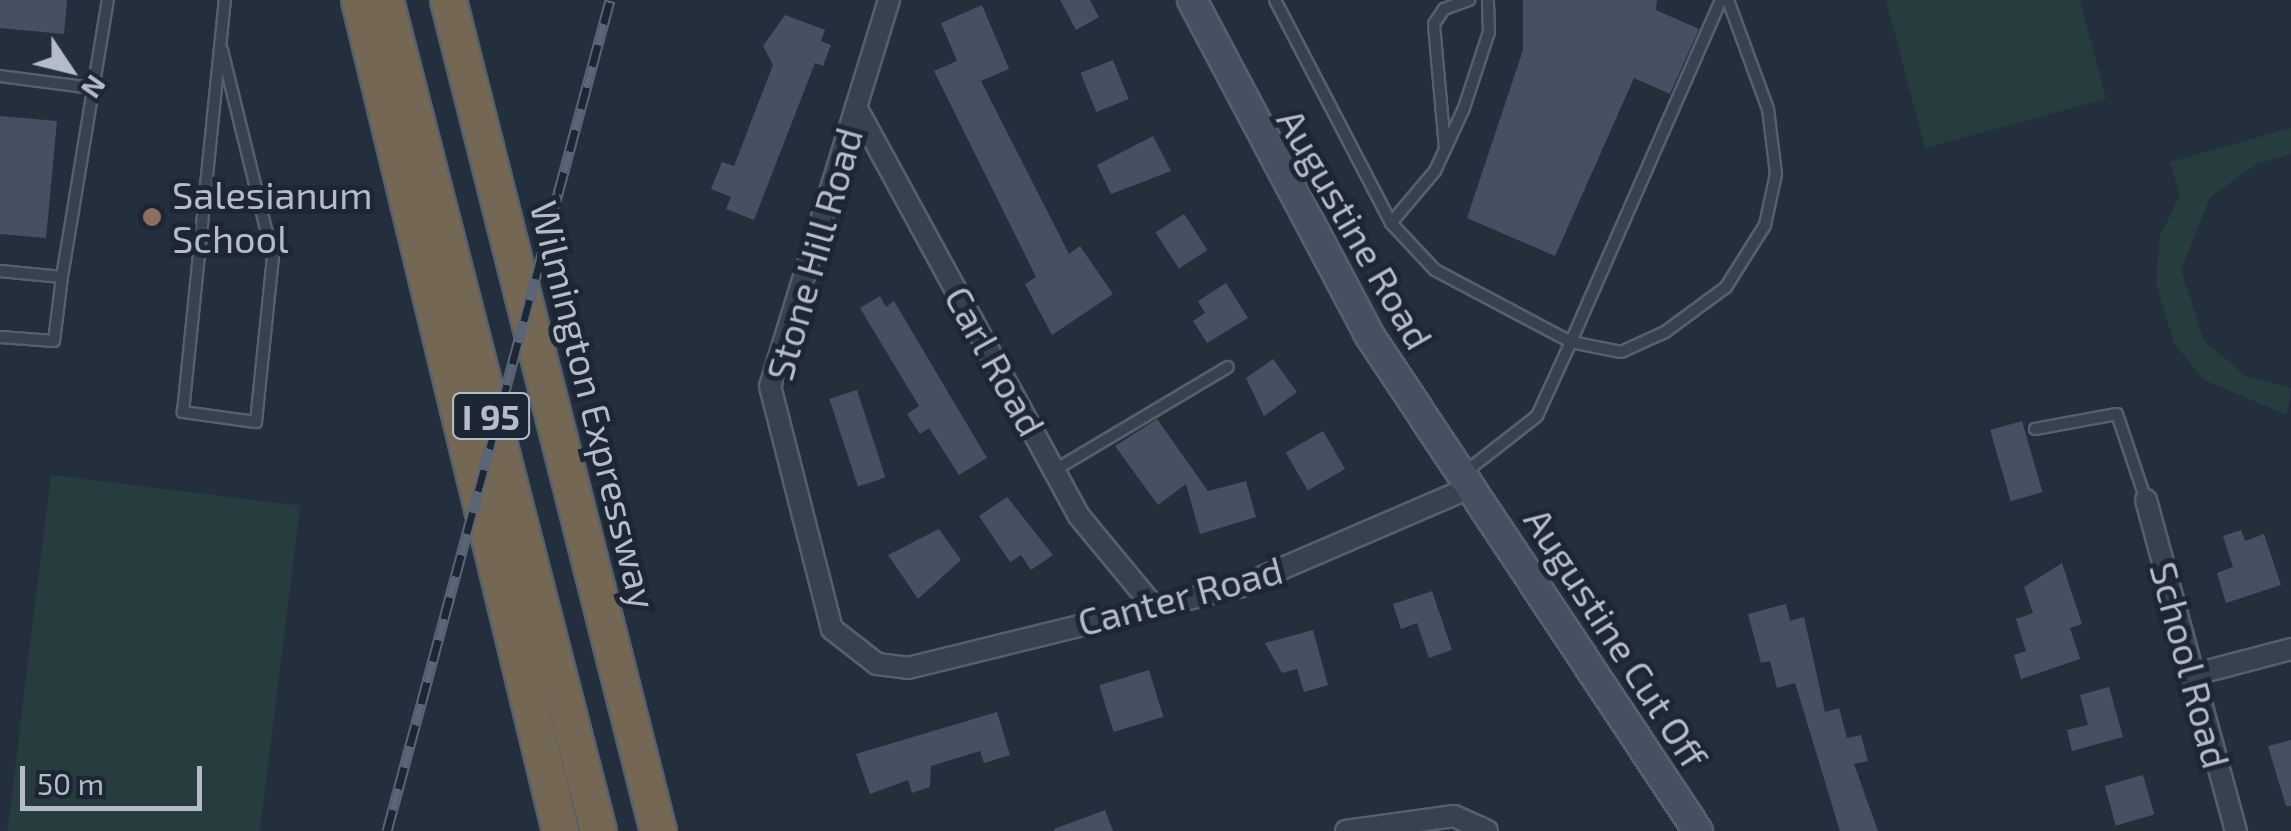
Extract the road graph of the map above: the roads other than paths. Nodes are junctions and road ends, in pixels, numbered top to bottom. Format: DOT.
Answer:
graph roads {
  1 [pos="108,0"];
  2 [pos="225,0"];
  3 [pos="359,0"];
  4 [pos="384,0"];
  5 [pos="448,0"];
  6 [pos="890,0"];
  7 [pos="1192,0"];
  8 [pos="1275,0"];
  9 [pos="1469,0"];
  10 [pos="1488,0"];
  11 [pos="1724,0"];
  12 [pos="222,50"];
  13 [pos="0,76"];
  14 [pos="93,88"];
  15 [pos="856,107"];
  16 [pos="1445,149"];
  17 [pos="1391,223"];
  18 [pos="0,271"];
  19 [pos="62,277"];
  20 [pos="0,337"];
  21 [pos="1571,342"];
  22 [pos="1228,367"];
  23 [pos="2035,429"];
  24 [pos="1054,470"];
  25 [pos="1466,480"];
  26 [pos="2146,500"];
  27 [pos="1152,604"];
  28 [pos="2291,648"];
  29 [pos="877,664"];
  30 [pos="2192,674"];
  31 [pos="560,831"];
  32 [pos="598,831"];
  33 [pos="658,831"];
  34 [pos="1346,831"];
  35 [pos="1487,831"];
  36 [pos="1698,831"];
  37 [pos="2236,831"];
  1 -- 14 [label="lane"];
  2 -- 12 [label="lane"];
  3 -- 31 [label="highway"];
  4 -- 32 [label="highway, I 95"];
  5 -- 33 [label="highway, Wilmington Expressway / I 95"];
  6 -- 15 [label="street, Stone Hill Road"];
  7 -- 25 [label="street, Augustine Road"];
  8 -- 17 [label="lane"];
  9 -- 16 [label="lane"];
  10 -- 16 [label="lane"];
  11 -- 21 [label="lane"];
  11 -- 21 [label="lane"];
  12 -- 12 [label="lane"];
  13 -- 14 [label="lane"];
  14 -- 19 [label="lane"];
  15 -- 24 [label="street, Carl Road"];
  15 -- 29 [label="street, Stone Hill Road"];
  16 -- 17 [label="lane"];
  17 -- 21 [label="lane"];
  18 -- 19 [label="lane"];
  19 -- 20 [label="lane"];
  21 -- 25 [label="lane"];
  22 -- 24 [label="lane"];
  23 -- 26 [label="lane"];
  24 -- 27 [label="street, Carl Road"];
  25 -- 27 [label="street, Canter Road"];
  25 -- 36 [label="street, Augustine Cut Off"];
  26 -- 30 [label="street, School Road"];
  27 -- 29 [label="street, Canter Road"];
  28 -- 30 [label="street"];
  30 -- 37 [label="street, School Road"];
  34 -- 35 [label="street"];
}
